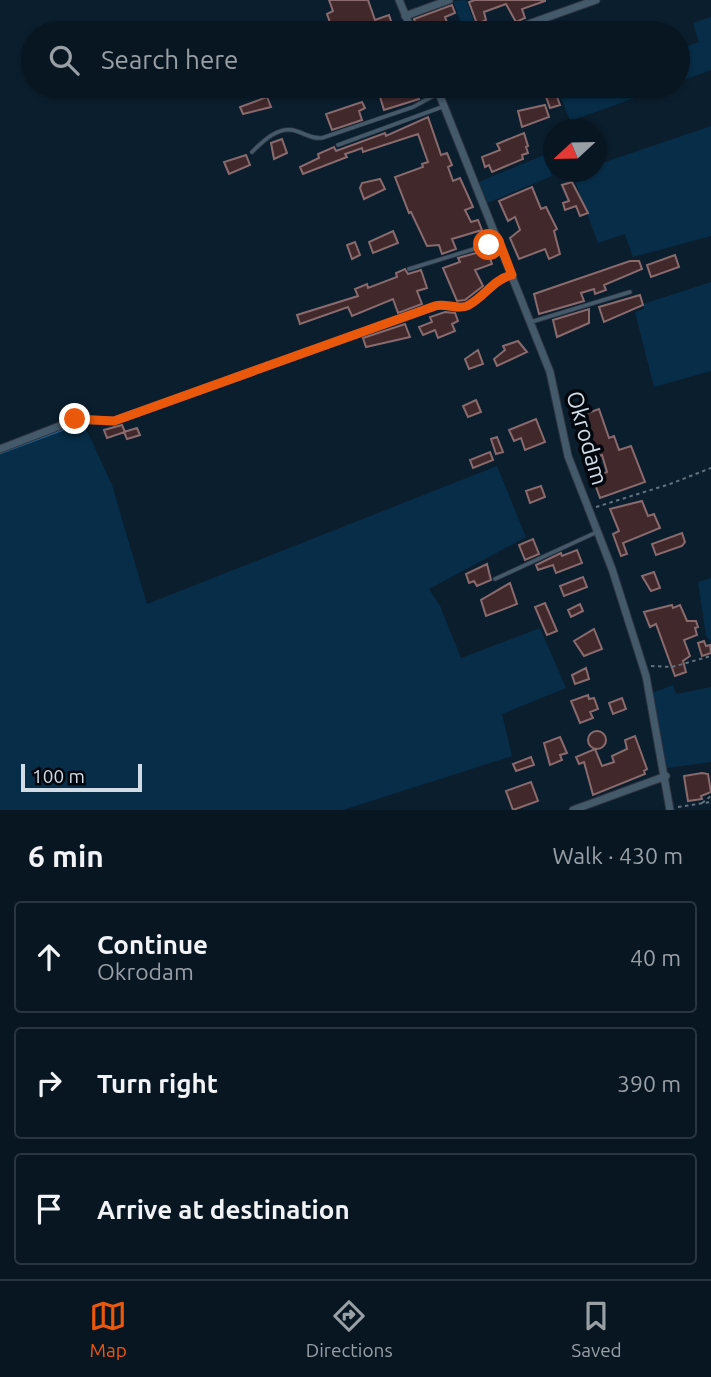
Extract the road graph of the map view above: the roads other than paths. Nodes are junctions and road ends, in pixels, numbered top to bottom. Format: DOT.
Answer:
graph roads {
  1 [pos="399,0"];
  2 [pos="449,0"];
  3 [pos="596,0"];
  4 [pos="405,16"];
  5 [pos="407,21"];
  6 [pos="537,21"];
  7 [pos="426,98"];
  8 [pos="440,98"];
  9 [pos="444,106"];
  10 [pos="338,145"];
  11 [pos="252,152"];
  12 [pos="499,241"];
  13 [pos="410,269"];
  14 [pos="512,275"];
  15 [pos="630,292"];
  16 [pos="531,322"];
  17 [pos="0,449"];
  18 [pos="597,532"];
  19 [pos="495,579"];
  20 [pos="666,776"];
  21 [pos="670,809"];
  22 [pos="573,810"];
  1 -- 4 [label="street"];
  2 -- 4 [label="street"];
  3 -- 6 [label="street"];
  4 -- 5 [label="street"];
  7 -- 11 [label="lane"];
  8 -- 9 [label="street, Okrodam"];
  9 -- 10 [label="lane"];
  9 -- 12 [label="street, Okrodam"];
  12 -- 13 [label="lane"];
  12 -- 14 [label="street, Okrodam"];
  14 -- 16 [label="street, Okrodam"];
  14 -- 17 [label="street"];
  15 -- 16 [label="lane"];
  16 -- 18 [label="street, Okrodam"];
  18 -- 19 [label="lane"];
  18 -- 20 [label="street, Okrodam"];
  20 -- 21 [label="street, Okrodam"];
  20 -- 22 [label="street"];
}
